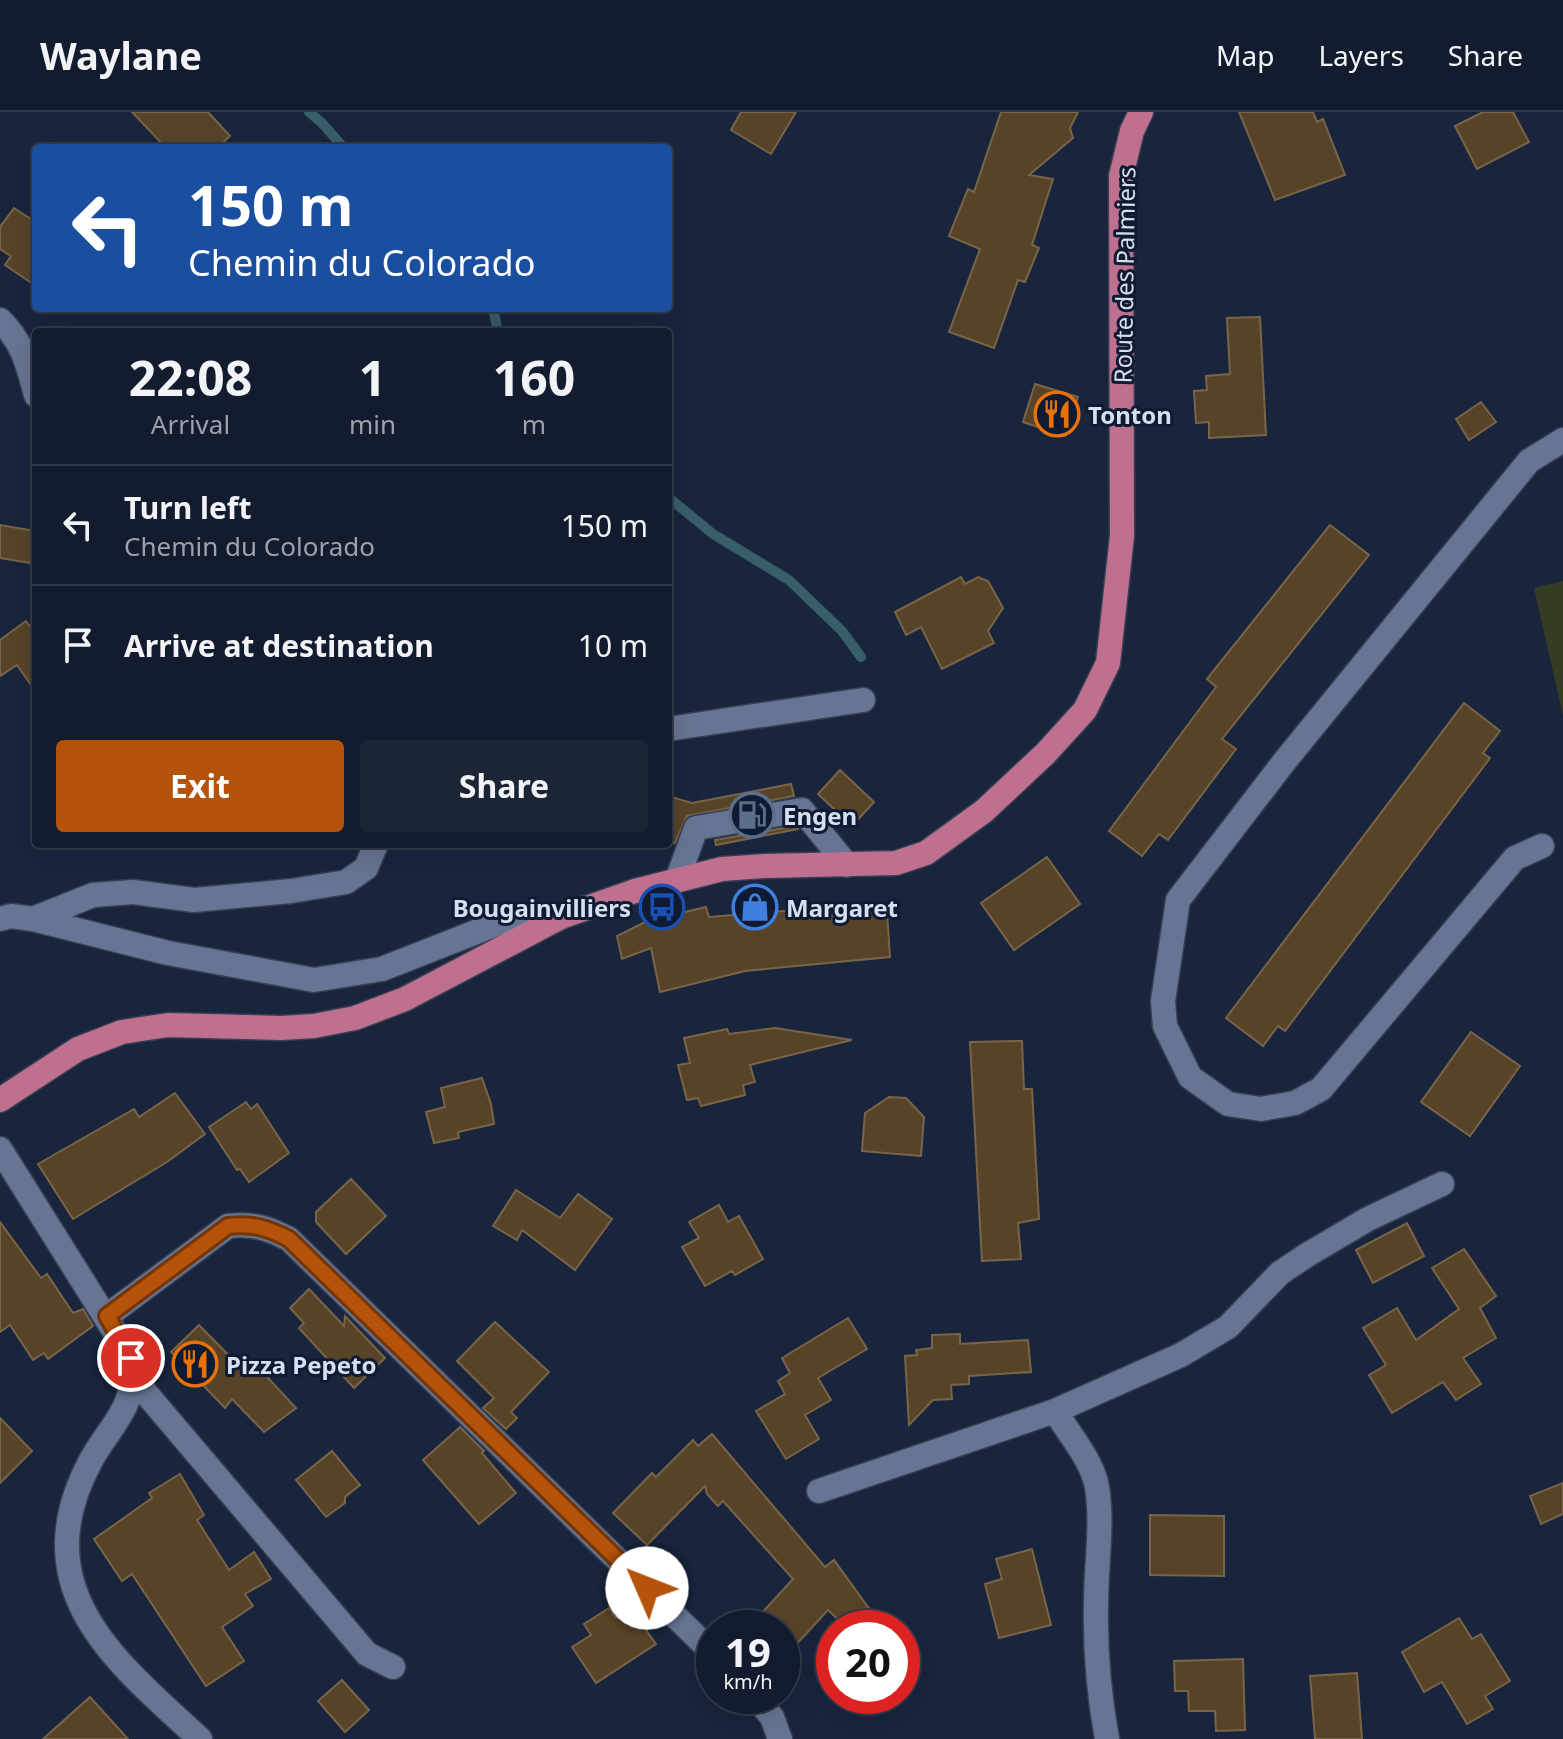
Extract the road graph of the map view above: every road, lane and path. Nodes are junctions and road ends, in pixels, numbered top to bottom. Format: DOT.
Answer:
graph roads {
  1 [pos="1141,112"];
  2 [pos="0,320"];
  3 [pos="32,379"];
  4 [pos="1563,440"];
  5 [pos="863,700"];
  6 [pos="672,728"];
  7 [pos="1542,846"];
  8 [pos="374,848"];
  9 [pos="847,865"];
  10 [pos="677,880"];
  11 [pos="561,917"];
  12 [pos="0,919"];
  13 [pos="33,919"];
  14 [pos="0,1100"];
  15 [pos="0,1149"];
  16 [pos="1442,1184"];
  17 [pos="107,1316"];
  18 [pos="134,1379"];
  19 [pos="1055,1411"];
  20 [pos="819,1491"];
  21 [pos="696,1636"];
  22 [pos="393,1667"];
  23 [pos="769,1714"];
  24 [pos="200,1739"];
  25 [pos="780,1739"];
  26 [pos="1107,1739"];
  1 -- 9 [label="main road, Route des Palmiers"];
  2 -- 3 [label="street"];
  4 -- 7 [label="street"];
  5 -- 6 [label="street"];
  8 -- 13 [label="street"];
  9 -- 10 [label="main road, Route des Palmiers"];
  9 -- 10 [label="street"];
  10 -- 11 [label="main road, Route des Palmiers"];
  11 -- 13 [label="street"];
  11 -- 14 [label="main road, Route des Palmiers"];
  12 -- 13 [label="street"];
  15 -- 17 [label="street"];
  16 -- 19 [label="street"];
  17 -- 18 [label="street"];
  17 -- 21 [label="street"];
  18 -- 22 [label="street"];
  18 -- 24 [label="street"];
  19 -- 20 [label="street"];
  19 -- 26 [label="street"];
  23 -- 25 [label="street"];
}
